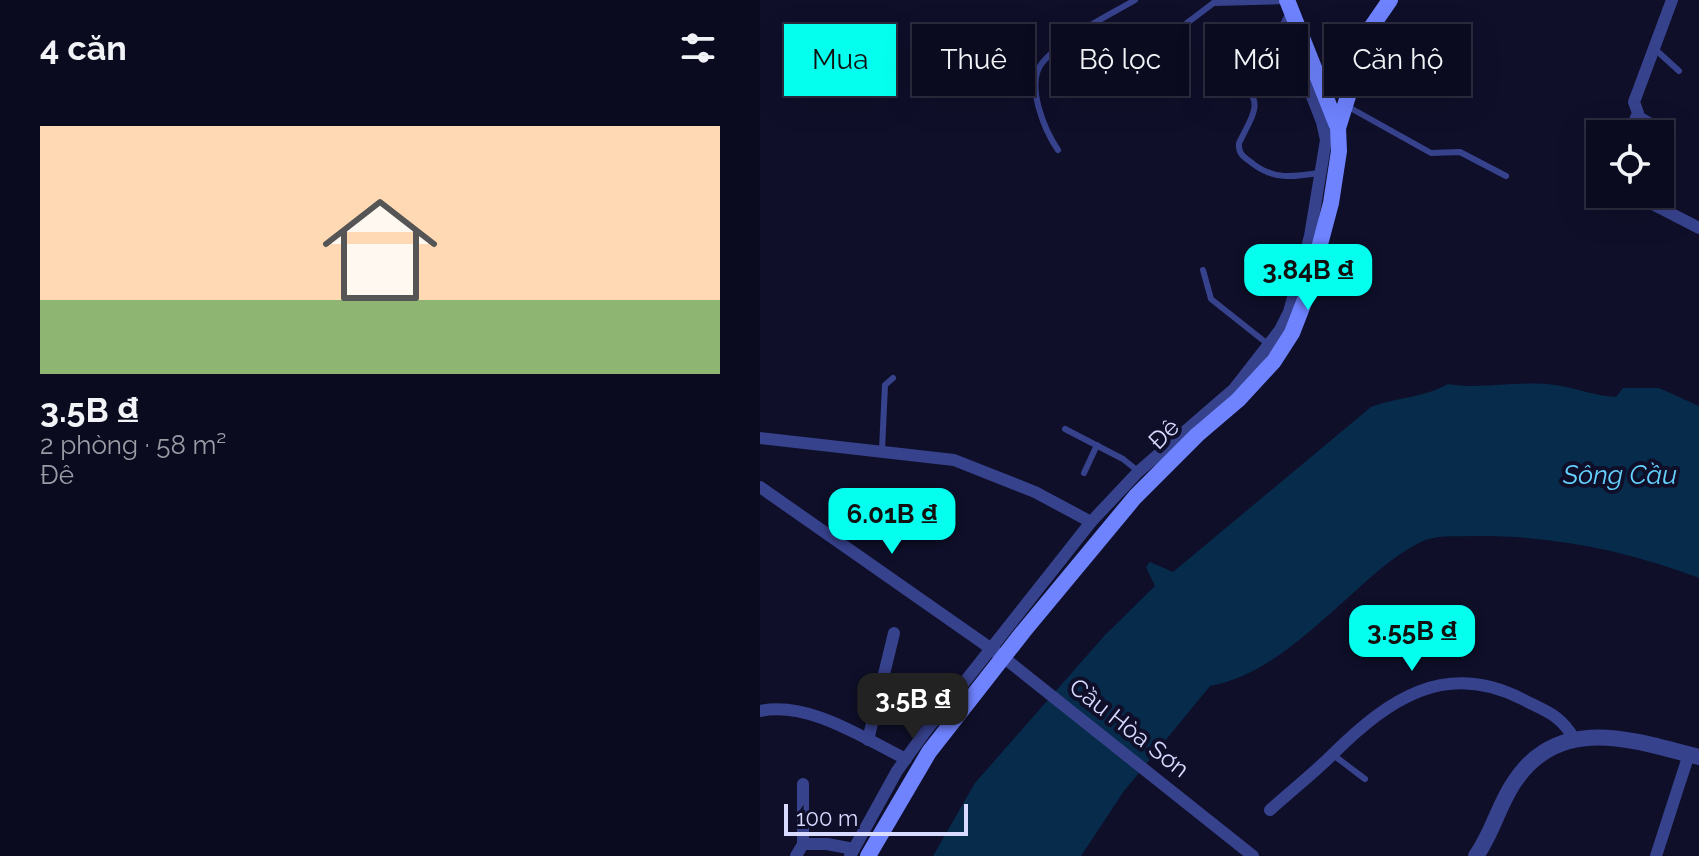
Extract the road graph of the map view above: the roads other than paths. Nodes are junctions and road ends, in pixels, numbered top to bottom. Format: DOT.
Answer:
graph roads {
  1 [pos="1135,0"];
  2 [pos="1390,0"];
  3 [pos="1672,0"];
  4 [pos="1216,2"];
  5 [pos="1288,5"];
  6 [pos="1187,23"];
  7 [pos="1656,50"];
  8 [pos="1679,71"];
  9 [pos="1251,96"];
  10 [pos="1345,105"];
  11 [pos="1638,113"];
  12 [pos="1635,120"];
  13 [pos="1650,120"];
  14 [pos="1338,128"];
  15 [pos="1058,150"];
  16 [pos="1323,173"];
  17 [pos="1506,176"];
  18 [pos="1660,208"];
  19 [pos="1699,228"];
  20 [pos="1203,270"];
  21 [pos="1269,345"];
  22 [pos="893,378"];
  23 [pos="1065,429"];
  24 [pos="760,438"];
  25 [pos="1097,445"];
  26 [pos="882,450"];
  27 [pos="1138,472"];
  28 [pos="1084,473"];
  29 [pos="760,487"];
  30 [pos="1091,522"];
  31 [pos="894,633"];
  32 [pos="997,653"];
  33 [pos="760,711"];
  34 [pos="1574,738"];
  35 [pos="868,740"];
  36 [pos="1332,754"];
  37 [pos="1694,755"];
  38 [pos="906,759"];
  39 [pos="1365,779"];
  40 [pos="803,784"];
  41 [pos="1270,810"];
  42 [pos="800,850"];
  43 [pos="857,854"];
  44 [pos="1478,855"];
  45 [pos="1253,856"];
  46 [pos="1656,856"];
  1 -- 15 [label="lane"];
  2 -- 10 [label="main road"];
  3 -- 7 [label="street"];
  4 -- 5 [label="lane"];
  4 -- 6 [label="lane"];
  5 -- 14 [label="main road, Đê"];
  5 -- 16 [label="street"];
  7 -- 8 [label="lane"];
  7 -- 11 [label="street"];
  9 -- 16 [label="lane"];
  10 -- 14 [label="main road"];
  10 -- 17 [label="lane"];
  11 -- 12 [label="street"];
  11 -- 13 [label="lane"];
  14 -- 32 [label="main road, Đê"];
  16 -- 21 [label="street"];
  18 -- 19 [label="street"];
  20 -- 21 [label="lane"];
  21 -- 27 [label="street"];
  22 -- 26 [label="lane"];
  23 -- 25 [label="lane"];
  24 -- 26 [label="street"];
  25 -- 27 [label="lane"];
  25 -- 28 [label="lane"];
  26 -- 30 [label="street"];
  27 -- 30 [label="street"];
  29 -- 32 [label="street, Cầu Hòa Sơn"];
  30 -- 32 [label="street"];
  31 -- 35 [label="street"];
  32 -- 38 [label="street"];
  32 -- 43 [label="main road, Đê"];
  32 -- 45 [label="street, Cầu Hòa Sơn"];
  33 -- 35 [label="street"];
  34 -- 36 [label="street"];
  34 -- 37 [label="street"];
  34 -- 44 [label="street"];
  35 -- 38 [label="street"];
  36 -- 39 [label="lane"];
  36 -- 41 [label="street"];
  37 -- 46 [label="street"];
  38 -- 43 [label="street"];
  40 -- 42 [label="street"];
  42 -- 43 [label="street"];
}
